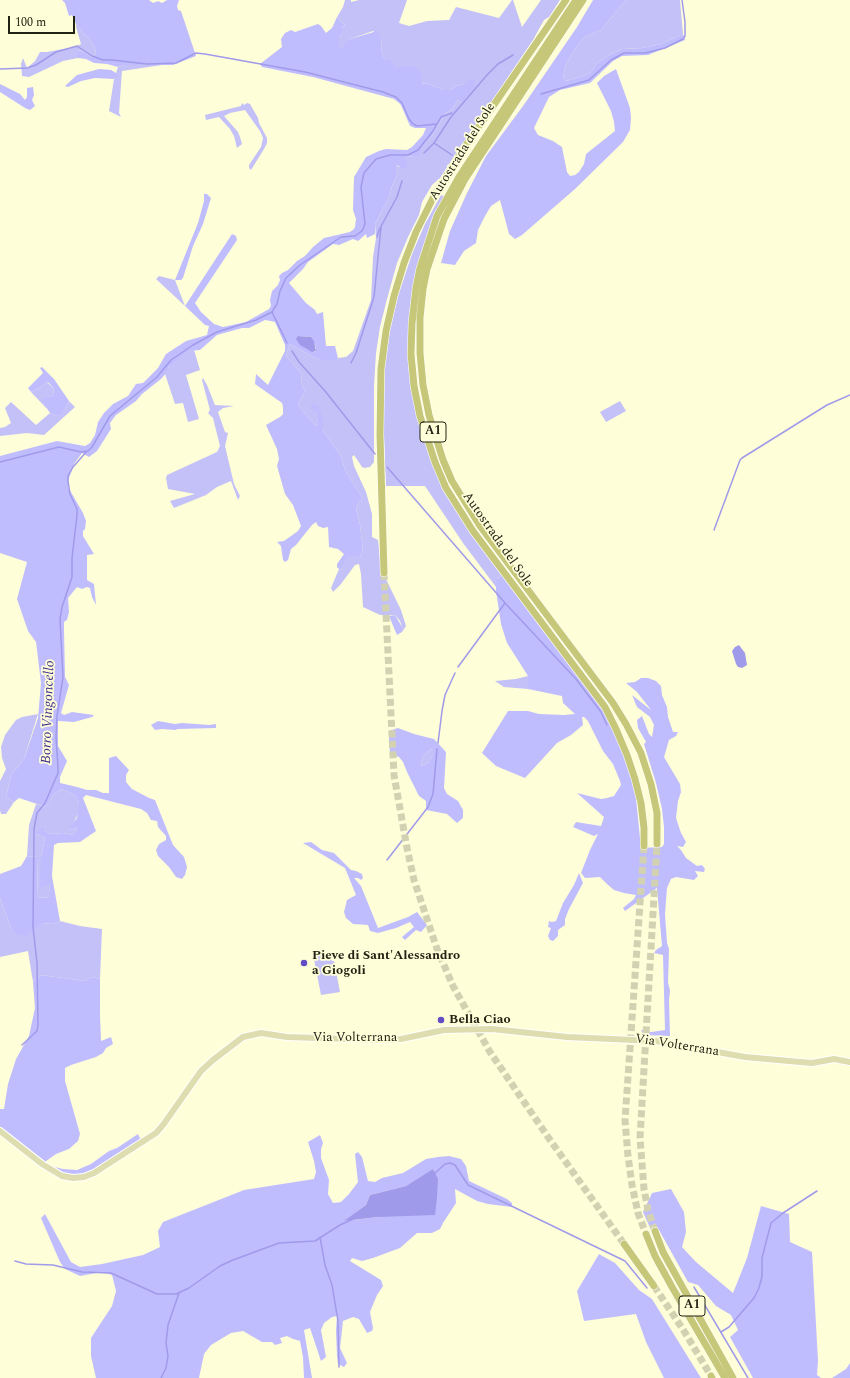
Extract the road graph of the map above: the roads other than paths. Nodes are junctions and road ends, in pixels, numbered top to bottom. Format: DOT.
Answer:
graph roads {
  1 [pos="566,0"];
  2 [pos="576,0"];
  3 [pos="583,0"];
  4 [pos="384,573"];
  5 [pos="657,844"];
  6 [pos="644,846"];
  7 [pos="850,1062"];
  8 [pos="0,1131"];
  9 [pos="655,1231"];
  10 [pos="646,1234"];
  11 [pos="624,1244"];
  12 [pos="654,1286"];
  13 [pos="725,1378"];
  14 [pos="733,1378"];
  1 -- 4 [label="highway, Autostrada del Sole"];
  2 -- 6 [label="highway, Autostrada del Sole / A1"];
  3 -- 5 [label="highway, Autostrada del Sole / A1"];
  7 -- 8 [label="main road, Via Volterrana"];
  9 -- 14 [label="highway, A1"];
  10 -- 13 [label="highway, A1"];
  11 -- 12 [label="highway"];
}
